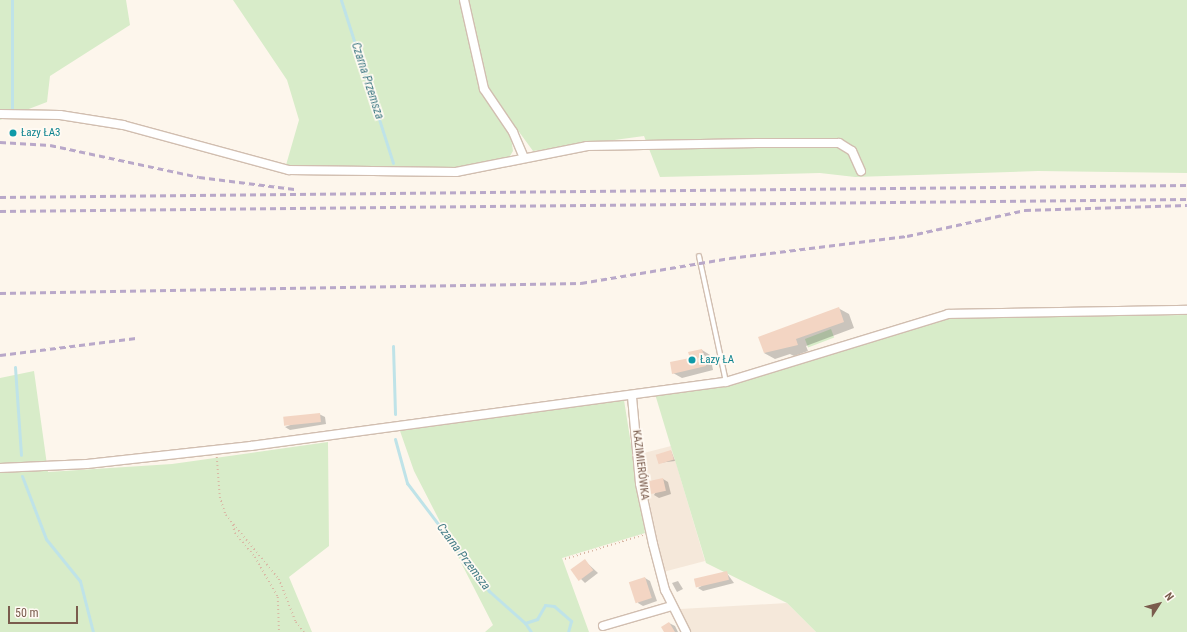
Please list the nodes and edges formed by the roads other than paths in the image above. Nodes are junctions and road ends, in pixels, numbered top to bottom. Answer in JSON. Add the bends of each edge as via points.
{"nodes":[{"id":1,"x":464,"y":0,"type":"edge"},
{"id":2,"x":0,"y":114,"type":"edge"},
{"id":3,"x":523,"y":156,"type":"junction"},
{"id":4,"x":861,"y":171,"type":"dead end"},
{"id":5,"x":699,"y":256,"type":"dead end"},
{"id":6,"x":1187,"y":310,"type":"edge"},
{"id":7,"x":726,"y":382,"type":"junction"},
{"id":8,"x":632,"y":397,"type":"junction"},
{"id":9,"x":0,"y":468,"type":"edge"},
{"id":10,"x":672,"y":606,"type":"junction"},
{"id":11,"x":603,"y":626,"type":"dead end"},
{"id":12,"x":686,"y":632,"type":"edge"}],
"edges":[{"from":1,"to":3,"type":"street","via":[[484,89],[513,132]]},
{"from":2,"to":3,"type":"street","via":[[60,115],[124,125],[224,155],[289,170],[456,172]]},
{"from":3,"to":4,"type":"street","via":[[587,146],[840,143],[852,150]]},
{"from":5,"to":7,"type":"lane"},
{"from":6,"to":7,"type":"street","via":[[948,314]]},
{"from":7,"to":8,"type":"street"},
{"from":8,"to":9,"type":"street","via":[[88,464]]},
{"from":8,"to":10,"type":"street","name":"KAZIMIERÓWKA","via":[[640,484],[650,533]]},
{"from":10,"to":11,"type":"street"},
{"from":10,"to":12,"type":"street","name":"KAZIMIERÓWKA"}]}
